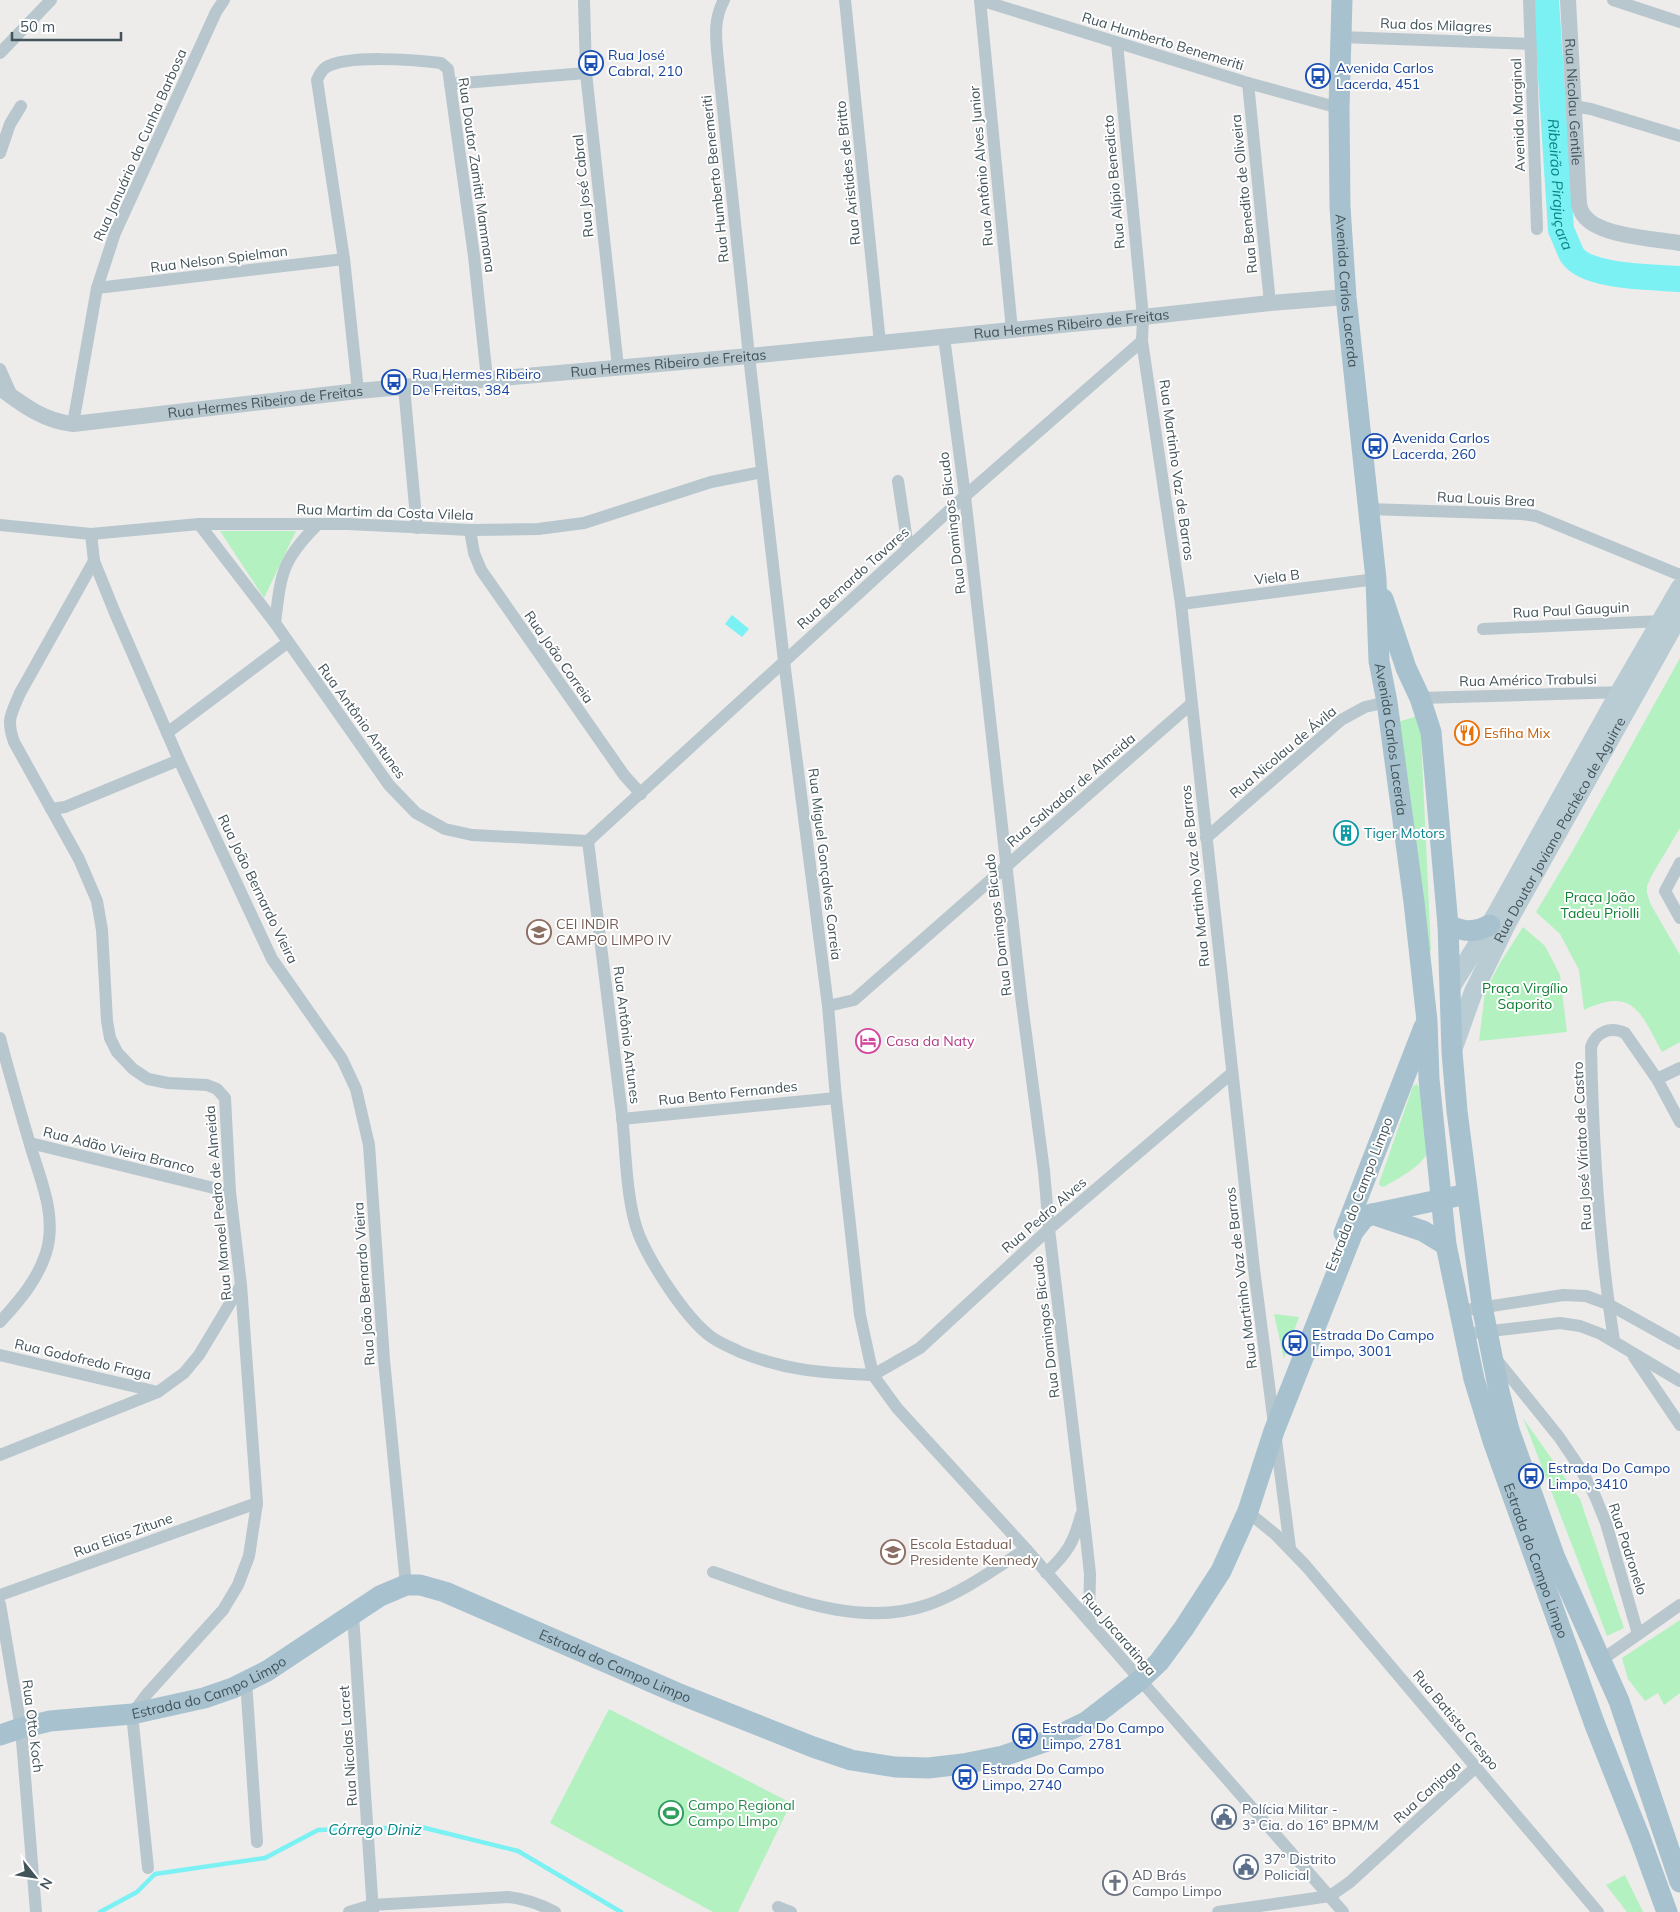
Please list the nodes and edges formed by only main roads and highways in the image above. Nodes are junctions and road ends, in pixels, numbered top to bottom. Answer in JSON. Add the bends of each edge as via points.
{"nodes":[{"id":1,"x":1342,"y":0,"type":"edge"},
{"id":2,"x":1376,"y":580,"type":"junction"},
{"id":3,"x":1680,"y":588,"type":"edge"},
{"id":4,"x":1680,"y":614,"type":"edge"},
{"id":5,"x":1417,"y":692,"type":"junction"},
{"id":6,"x":1628,"y":692,"type":"junction"},
{"id":7,"x":1386,"y":699,"type":"junction"},
{"id":8,"x":1448,"y":925,"type":"junction"},
{"id":9,"x":1490,"y":925,"type":"junction"},
{"id":10,"x":1451,"y":987,"type":"junction"},
{"id":11,"x":1427,"y":1021,"type":"junction"},
{"id":12,"x":1452,"y":1052,"type":"junction"},
{"id":13,"x":1429,"y":1079,"type":"junction"},
{"id":14,"x":1400,"y":1086,"type":"junction"},
{"id":15,"x":1457,"y":1111,"type":"junction"},
{"id":16,"x":1467,"y":1194,"type":"junction"},
{"id":17,"x":1440,"y":1198,"type":"junction"},
{"id":18,"x":1372,"y":1214,"type":"junction"},
{"id":19,"x":1446,"y":1245,"type":"junction"},
{"id":20,"x":1273,"y":1423,"type":"junction"},
{"id":21,"x":1574,"y":1665,"type":"junction"},
{"id":22,"x":1619,"y":1701,"type":"junction"},
{"id":23,"x":0,"y":1735,"type":"edge"},
{"id":24,"x":1680,"y":1882,"type":"edge"},
{"id":25,"x":1667,"y":1912,"type":"edge"}],
"edges":[{"from":1,"to":2,"type":"main road","name":"Avenida Carlos Lacerda","via":[[1340,208],[1346,297]]},
{"from":2,"to":5,"type":"main road","name":"Avenida Carlos Lacerda"},
{"from":2,"to":7,"type":"main road","name":"Avenida Carlos Lacerda","via":[[1379,660]]},
{"from":3,"to":6,"type":"main road","name":"Rua Doutor Joviano Pachêco de Aguirre"},
{"from":4,"to":6,"type":"main road","name":"Rua Doutor Joviano Pachêco de Aguirre"},
{"from":5,"to":7,"type":"main road","via":[[1408,682],[1398,683]]},
{"from":5,"to":8,"type":"main road","name":"Avenida Carlos Lacerda","via":[[1431,732]]},
{"from":6,"to":9,"type":"main road","name":"Rua Doutor Joviano Pachêco de Aguirre"},
{"from":6,"to":12,"type":"main road","name":"Rua Doutor Joviano Pachêco de Aguirre","via":[[1507,923],[1473,994]]},
{"from":7,"to":11,"type":"main road","name":"Avenida Carlos Lacerda"},
{"from":8,"to":9,"type":"main road","via":[[1474,931]]},
{"from":8,"to":10,"type":"main road","name":"Avenida Carlos Lacerda"},
{"from":9,"to":10,"type":"main road","name":"Rua Doutor Joviano Pachêco de Aguirre"},
{"from":10,"to":11,"type":"main road","name":"Estrada do Campo Limpo"},
{"from":10,"to":12,"type":"main road","name":"Avenida Carlos Lacerda"},
{"from":11,"to":13,"type":"main road","name":"Avenida Carlos Lacerda"},
{"from":11,"to":14,"type":"main road","name":"Estrada do Campo Limpo"},
{"from":12,"to":15,"type":"main road","name":"Estrada do Campo Limpo"},
{"from":13,"to":14,"type":"main road"},
{"from":13,"to":15,"type":"main road","via":[[1448,1092]]},
{"from":13,"to":17,"type":"main road","name":"Estrada do Campo Limpo"},
{"from":14,"to":20,"type":"main road","name":"Estrada do Campo Limpo"},
{"from":15,"to":16,"type":"main road","name":"Estrada do Campo Limpo"},
{"from":16,"to":17,"type":"main road","name":"Estrada do Campo Limpo"},
{"from":16,"to":22,"type":"main road","name":"Estrada do Campo Limpo","via":[[1486,1332],[1514,1448],[1555,1558]]},
{"from":17,"to":18,"type":"main road","name":"Estrada do Campo Limpo"},
{"from":17,"to":19,"type":"main road","name":"Estrada do Campo Limpo"},
{"from":18,"to":19,"type":"main road","via":[[1423,1231]]},
{"from":18,"to":20,"type":"main road","name":"Estrada do Campo Limpo","via":[[1364,1218],[1353,1232]]},
{"from":19,"to":21,"type":"main road","name":"Estrada do Campo Limpo","via":[[1474,1379],[1528,1543]]},
{"from":20,"to":23,"type":"main road","name":"Estrada do Campo Limpo","via":[[1244,1508],[1202,1601],[1159,1662],[1086,1722],[1047,1742],[1004,1756],[928,1768],[894,1767],[851,1760],[677,1693],[508,1618],[420,1585],[406,1585],[380,1596],[267,1671],[204,1698],[132,1714],[50,1721]]},
{"from":21,"to":22,"type":"main road"},
{"from":21,"to":25,"type":"main road","name":"Estrada do Campo Limpo"},
{"from":22,"to":24,"type":"main road","name":"Estrada do Campo Limpo"}]}
